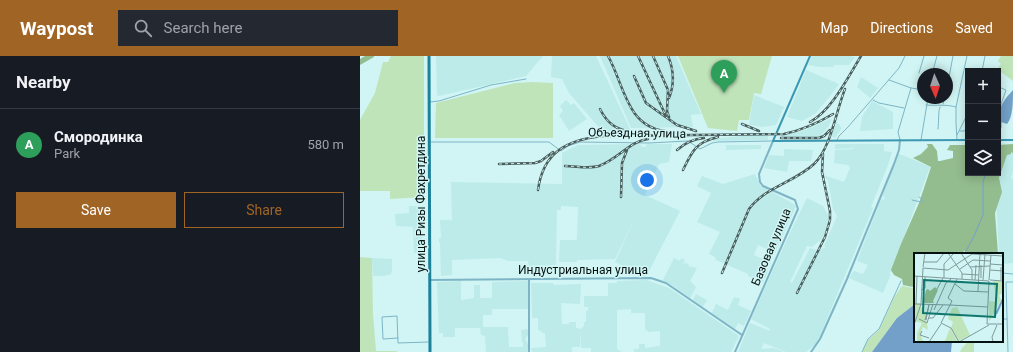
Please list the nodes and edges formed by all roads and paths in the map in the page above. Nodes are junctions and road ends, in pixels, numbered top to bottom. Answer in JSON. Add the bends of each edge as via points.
{"nodes":[{"id":1,"x":429,"y":56,"type":"edge"},
{"id":2,"x":810,"y":56,"type":"edge"},
{"id":3,"x":905,"y":56,"type":"edge"},
{"id":4,"x":924,"y":56,"type":"edge"},
{"id":5,"x":937,"y":56,"type":"edge"},
{"id":6,"x":953,"y":56,"type":"edge"},
{"id":7,"x":967,"y":56,"type":"edge"},
{"id":8,"x":985,"y":56,"type":"edge"},
{"id":9,"x":920,"y":68,"type":"edge"},
{"id":10,"x":934,"y":68,"type":"edge"},
{"id":11,"x":951,"y":68,"type":"edge"},
{"id":12,"x":983,"y":68,"type":"edge"},
{"id":13,"x":526,"y":79,"type":"dead end"},
{"id":14,"x":888,"y":80,"type":"junction"},
{"id":15,"x":911,"y":88,"type":"junction"},
{"id":16,"x":1001,"y":88,"type":"edge"},
{"id":17,"x":917,"y":89,"type":"edge"},
{"id":18,"x":872,"y":99,"type":"junction"},
{"id":19,"x":430,"y":102,"type":"junction"},
{"id":20,"x":1001,"y":104,"type":"edge"},
{"id":21,"x":926,"y":105,"type":"joint"},
{"id":22,"x":943,"y":105,"type":"joint"},
{"id":23,"x":941,"y":106,"type":"junction"},
{"id":24,"x":905,"y":108,"type":"junction"},
{"id":25,"x":956,"y":108,"type":"junction"},
{"id":26,"x":965,"y":119,"type":"edge"},
{"id":27,"x":938,"y":129,"type":"dead end"},
{"id":28,"x":965,"y":130,"type":"edge"},
{"id":29,"x":959,"y":131,"type":"junction"},
{"id":30,"x":957,"y":135,"type":"junction"},
{"id":31,"x":900,"y":140,"type":"junction"},
{"id":32,"x":921,"y":140,"type":"junction"},
{"id":33,"x":957,"y":140,"type":"junction"},
{"id":34,"x":965,"y":140,"type":"edge"},
{"id":35,"x":1001,"y":140,"type":"edge"},
{"id":36,"x":1013,"y":140,"type":"edge"},
{"id":37,"x":773,"y":141,"type":"junction"},
{"id":38,"x":837,"y":141,"type":"junction"},
{"id":39,"x":430,"y":142,"type":"junction"},
{"id":40,"x":919,"y":197,"type":"dead end"},
{"id":41,"x":912,"y":200,"type":"dead end"},
{"id":42,"x":1003,"y":273,"type":"edge"},
{"id":43,"x":1013,"y":274,"type":"edge"},
{"id":44,"x":529,"y":279,"type":"junction"},
{"id":45,"x":430,"y":280,"type":"junction"},
{"id":46,"x":901,"y":282,"type":"dead end"},
{"id":47,"x":1013,"y":282,"type":"edge"},
{"id":48,"x":1003,"y":319,"type":"edge"},
{"id":49,"x":1007,"y":319,"type":"junction"},
{"id":50,"x":742,"y":335,"type":"junction"},
{"id":51,"x":398,"y":338,"type":"junction"},
{"id":52,"x":430,"y":342,"type":"junction"},
{"id":53,"x":430,"y":352,"type":"edge"},
{"id":54,"x":529,"y":352,"type":"edge"},
{"id":55,"x":735,"y":352,"type":"edge"},
{"id":56,"x":811,"y":352,"type":"edge"},
{"id":57,"x":862,"y":352,"type":"edge"},
{"id":58,"x":1008,"y":352,"type":"edge"}],
"edges":[{"from":1,"to":19,"type":"main road","name":"улица Ризы Фахретдина"},
{"from":2,"to":37,"type":"main road","name":"Базовая улица"},
{"from":3,"to":14,"type":"street","via":[[899,68]]},
{"from":4,"to":9,"type":"street"},
{"from":5,"to":10,"type":"street"},
{"from":6,"to":11,"type":"street"},
{"from":7,"to":25,"type":"street"},
{"from":8,"to":12,"type":"street"},
{"from":13,"to":19,"type":"street","via":[[491,85]]},
{"from":14,"to":15,"type":"street"},
{"from":14,"to":18,"type":"street"},
{"from":15,"to":17,"type":"street"},
{"from":15,"to":24,"type":"street"},
{"from":16,"to":20,"type":"street","via":[[1006,90]]},
{"from":18,"to":24,"type":"street","via":[[879,103]]},
{"from":18,"to":38,"type":"street"},
{"from":19,"to":39,"type":"main road","name":"улица Ризы Фахретдина"},
{"from":21,"to":23,"type":"street"},
{"from":21,"to":32,"type":"street"},
{"from":22,"to":23,"type":"street"},
{"from":22,"to":25,"type":"street"},
{"from":23,"to":27,"type":"street"},
{"from":24,"to":31,"type":"street","via":[[898,132]]},
{"from":25,"to":30,"type":"street"},
{"from":26,"to":29,"type":"street"},
{"from":28,"to":29,"type":"street"},
{"from":29,"to":30,"type":"street"},
{"from":30,"to":33,"type":"street"},
{"from":31,"to":32,"type":"main road"},
{"from":31,"to":38,"type":"main road"},
{"from":31,"to":56,"type":"street","via":[[894,164],[847,279],[820,339]]},
{"from":32,"to":33,"type":"main road"},
{"from":33,"to":34,"type":"main road"},
{"from":35,"to":36,"type":"main road"},
{"from":37,"to":38,"type":"main road"},
{"from":37,"to":39,"type":"street","name":"Объездная улица","via":[[718,142],[700,150],[688,141],[580,142],[568,146],[561,152],[549,142]]},
{"from":37,"to":50,"type":"street","name":"Базовая улица","via":[[759,174],[760,182],[795,200],[798,209]]},
{"from":39,"to":45,"type":"main road","name":"улица Ризы Фахретдина"},
{"from":40,"to":41,"type":"street","via":[[923,201]]},
{"from":42,"to":43,"type":"street"},
{"from":44,"to":45,"type":"street","name":"Индустриальная улица"},
{"from":44,"to":50,"type":"street","name":"Индустриальная улица","via":[[659,280]]},
{"from":44,"to":54,"type":"street"},
{"from":45,"to":52,"type":"main road","name":"улица Ризы Фахретдина"},
{"from":46,"to":57,"type":"street","via":[[879,329],[868,339]]},
{"from":47,"to":49,"type":"street","via":[[1006,282]]},
{"from":48,"to":49,"type":"street"},
{"from":49,"to":58,"type":"street"},
{"from":50,"to":55,"type":"street","name":"Базовая улица"},
{"from":51,"to":51,"type":"street","via":[[383,339],[382,317],[397,316]]},
{"from":51,"to":52,"type":"street","via":[[398,344]]},
{"from":52,"to":53,"type":"main road","name":"улица Ризы Фахретдина"}]}
